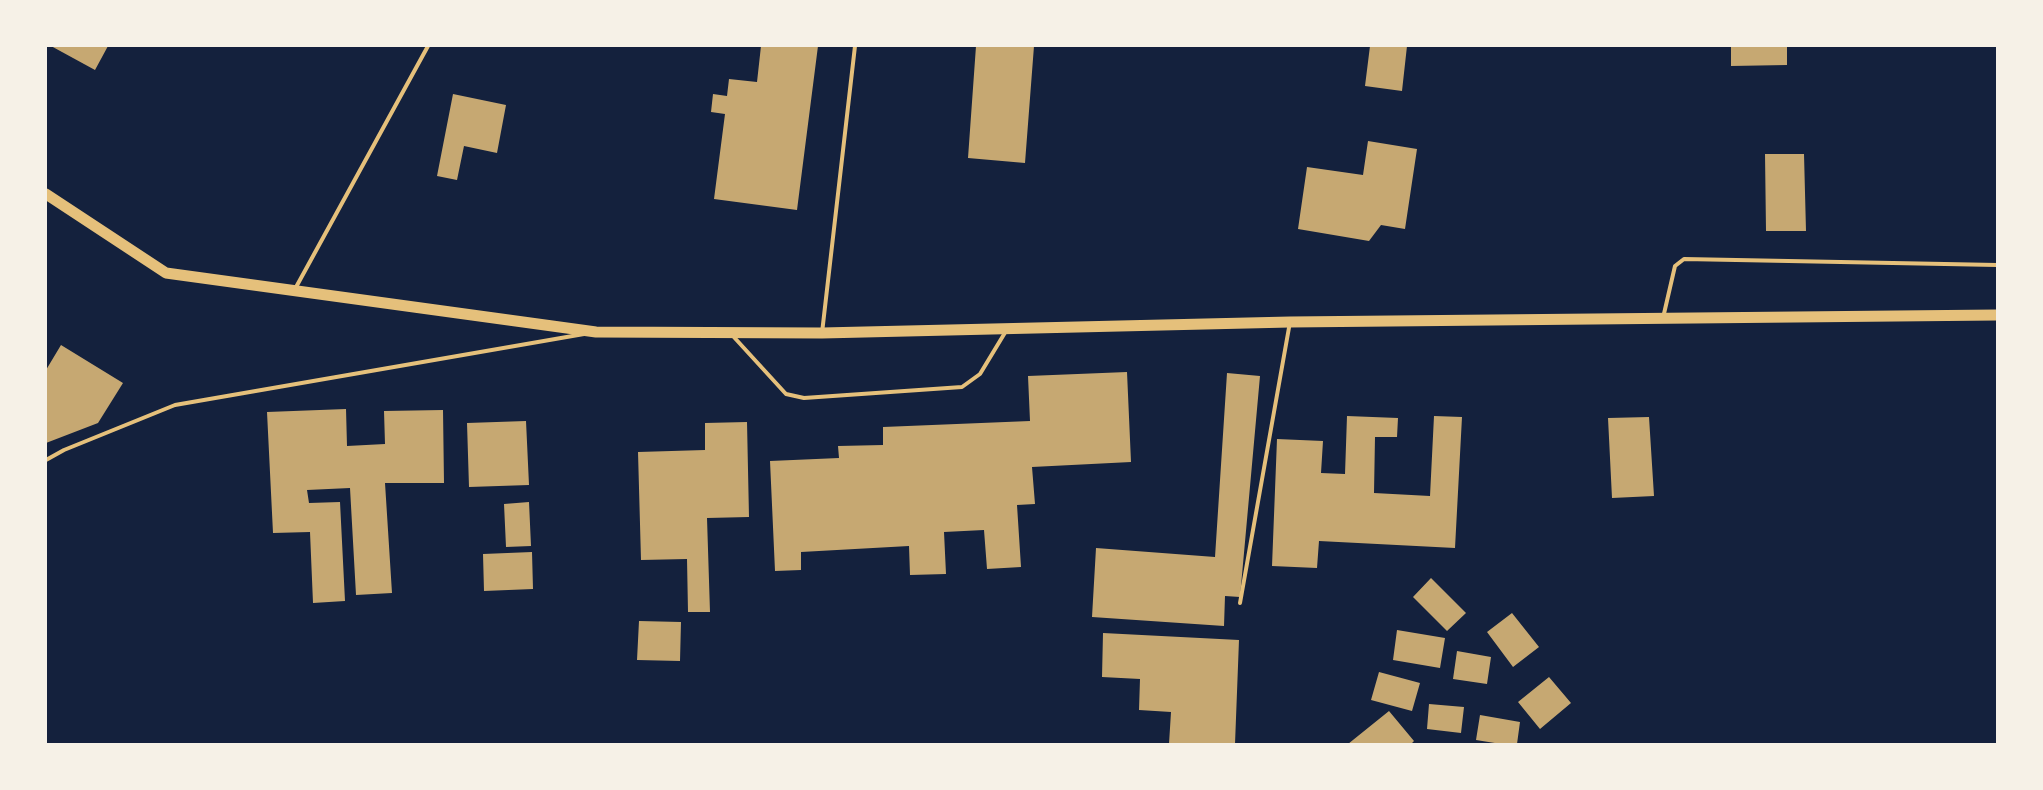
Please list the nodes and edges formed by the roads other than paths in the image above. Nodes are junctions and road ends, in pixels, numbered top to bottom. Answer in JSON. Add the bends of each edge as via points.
{"nodes":[{"id":1,"x":428,"y":46,"type":"edge"},
{"id":2,"x":855,"y":46,"type":"edge"},
{"id":3,"x":46,"y":194,"type":"edge"},
{"id":4,"x":1997,"y":265,"type":"edge"},
{"id":5,"x":294,"y":291,"type":"junction"},
{"id":6,"x":1997,"y":315,"type":"edge"},
{"id":7,"x":1663,"y":319,"type":"junction"},
{"id":8,"x":1290,"y":322,"type":"junction"},
{"id":9,"x":1008,"y":327,"type":"junction"},
{"id":10,"x":596,"y":332,"type":"junction"},
{"id":11,"x":730,"y":333,"type":"junction"},
{"id":12,"x":822,"y":333,"type":"junction"},
{"id":13,"x":46,"y":460,"type":"edge"},
{"id":14,"x":1240,"y":603,"type":"dead end"}],
"edges":[{"from":1,"to":5,"type":"street"},
{"from":2,"to":12,"type":"street"},
{"from":3,"to":5,"type":"highway","via":[[166,273]]},
{"from":4,"to":7,"type":"street","via":[[1684,259],[1675,266]]},
{"from":5,"to":10,"type":"highway"},
{"from":6,"to":7,"type":"highway"},
{"from":7,"to":8,"type":"highway"},
{"from":8,"to":9,"type":"highway"},
{"from":8,"to":14,"type":"street"},
{"from":9,"to":11,"type":"street","via":[[980,374],[962,387],[804,398],[786,394]]},
{"from":9,"to":12,"type":"highway"},
{"from":10,"to":11,"type":"highway"},
{"from":10,"to":13,"type":"street","via":[[175,405],[64,450]]},
{"from":11,"to":12,"type":"highway"}]}
